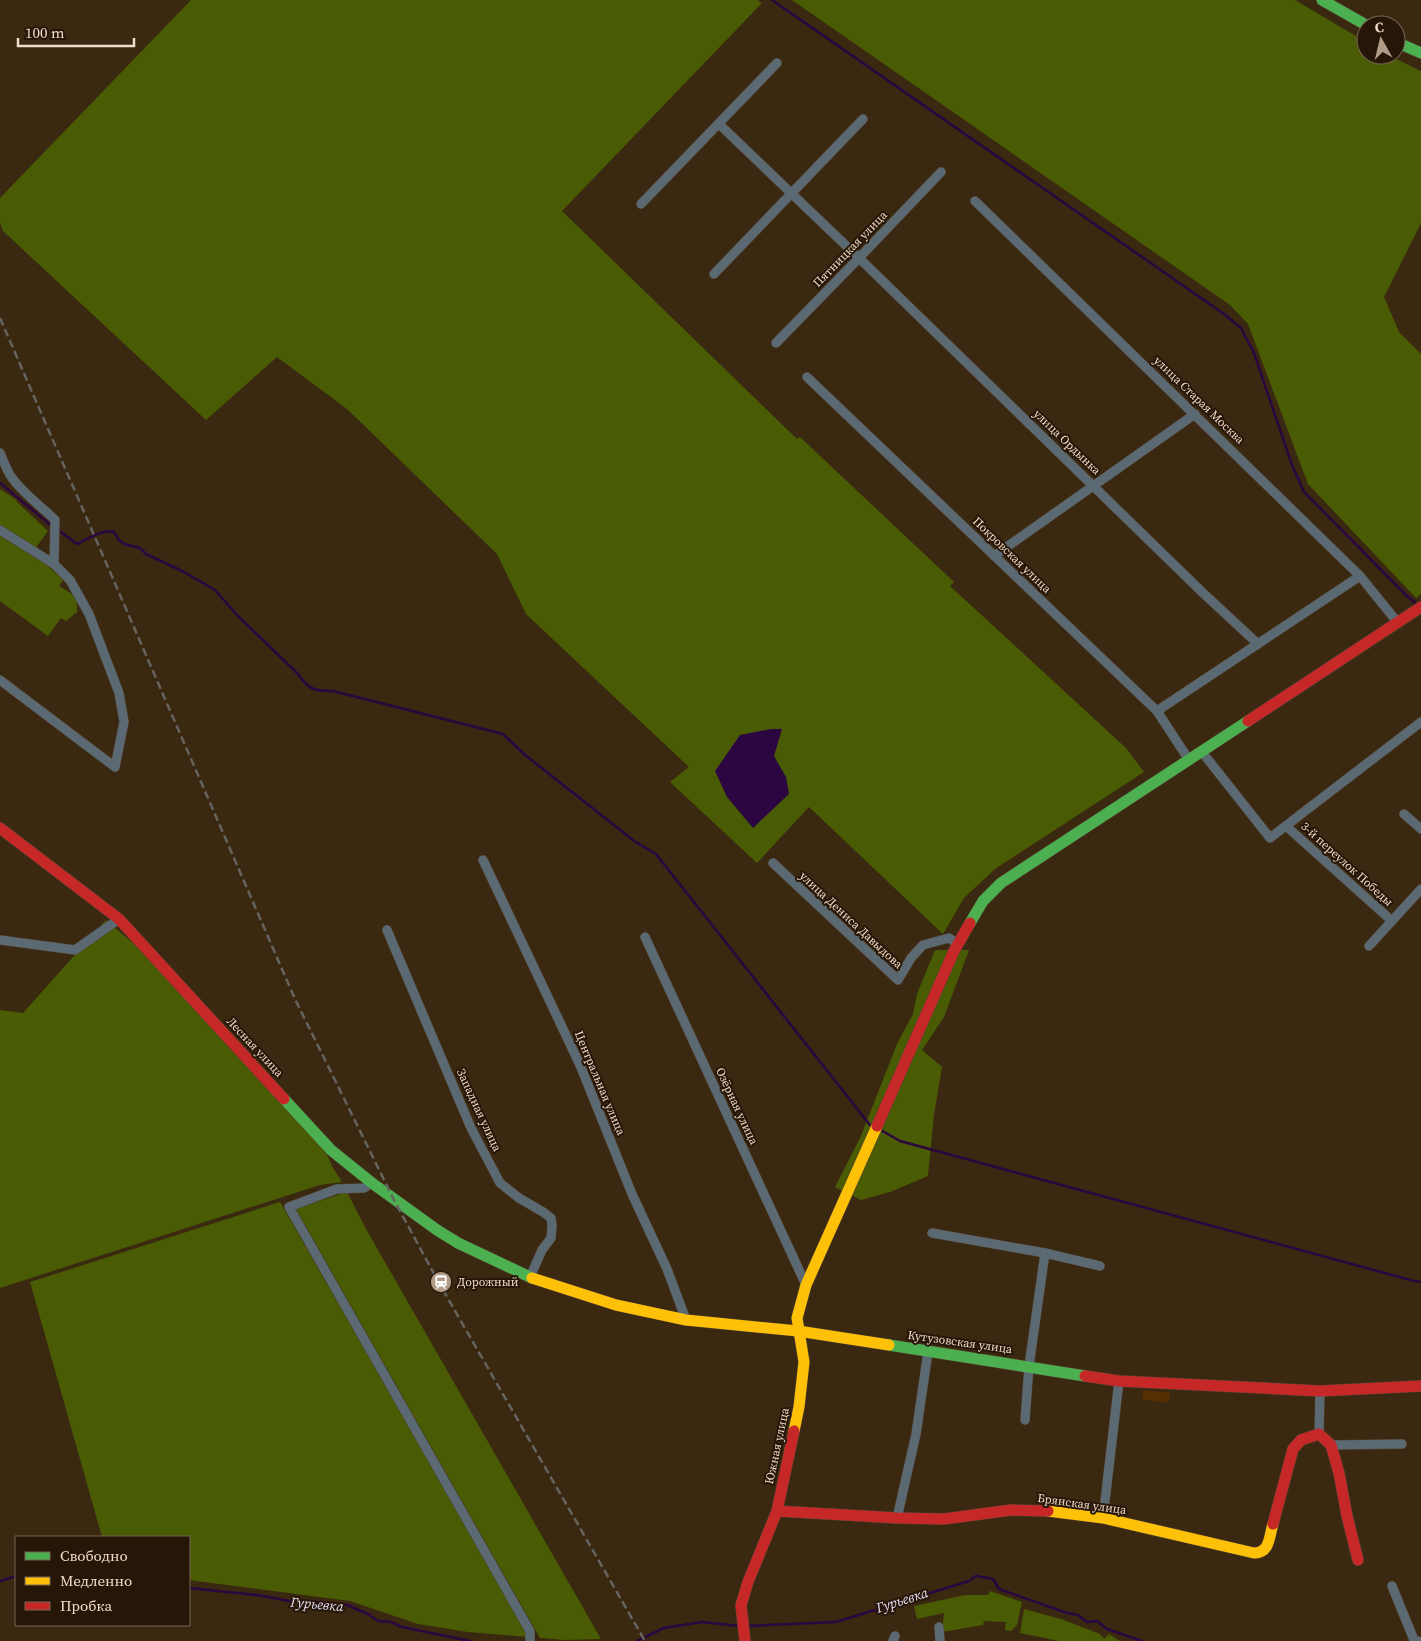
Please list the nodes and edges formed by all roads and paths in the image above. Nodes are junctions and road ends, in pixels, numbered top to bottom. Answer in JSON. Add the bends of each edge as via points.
{"nodes":[{"id":1,"x":1322,"y":0,"type":"edge"},
{"id":2,"x":1356,"y":19,"type":"edge"},
{"id":3,"x":1406,"y":46,"type":"edge"},
{"id":4,"x":1421,"y":53,"type":"edge"},
{"id":5,"x":777,"y":63,"type":"dead end"},
{"id":6,"x":863,"y":119,"type":"dead end"},
{"id":7,"x":719,"y":124,"type":"junction"},
{"id":8,"x":941,"y":172,"type":"dead end"},
{"id":9,"x":792,"y":193,"type":"junction"},
{"id":10,"x":975,"y":201,"type":"dead end"},
{"id":11,"x":641,"y":204,"type":"dead end"},
{"id":12,"x":860,"y":258,"type":"junction"},
{"id":13,"x":714,"y":274,"type":"dead end"},
{"id":14,"x":776,"y":344,"type":"dead end"},
{"id":15,"x":806,"y":377,"type":"dead end"},
{"id":16,"x":1195,"y":414,"type":"junction"},
{"id":17,"x":0,"y":453,"type":"edge"},
{"id":18,"x":1093,"y":485,"type":"junction"},
{"id":19,"x":0,"y":530,"type":"edge"},
{"id":20,"x":994,"y":556,"type":"junction"},
{"id":21,"x":54,"y":564,"type":"junction"},
{"id":22,"x":1360,"y":576,"type":"junction"},
{"id":23,"x":1421,"y":607,"type":"edge"},
{"id":24,"x":1398,"y":623,"type":"junction"},
{"id":25,"x":1258,"y":644,"type":"junction"},
{"id":26,"x":0,"y":680,"type":"edge"},
{"id":27,"x":1157,"y":711,"type":"junction"},
{"id":28,"x":1421,"y":722,"type":"edge"},
{"id":29,"x":1202,"y":752,"type":"junction"},
{"id":30,"x":1189,"y":760,"type":"junction"},
{"id":31,"x":1404,"y":814,"type":"dead end"},
{"id":32,"x":1286,"y":826,"type":"junction"},
{"id":33,"x":0,"y":828,"type":"edge"},
{"id":34,"x":1421,"y":829,"type":"edge"},
{"id":35,"x":483,"y":860,"type":"dead end"},
{"id":36,"x":772,"y":863,"type":"dead end"},
{"id":37,"x":1421,"y":889,"type":"edge"},
{"id":38,"x":119,"y":919,"type":"junction"},
{"id":39,"x":1392,"y":921,"type":"junction"},
{"id":40,"x":387,"y":930,"type":"dead end"},
{"id":41,"x":645,"y":937,"type":"dead end"},
{"id":42,"x":0,"y":940,"type":"edge"},
{"id":43,"x":958,"y":944,"type":"junction"},
{"id":44,"x":1369,"y":946,"type":"dead end"},
{"id":45,"x":372,"y":1183,"type":"junction"},
{"id":46,"x":932,"y":1233,"type":"dead end"},
{"id":47,"x":1045,"y":1253,"type":"junction"},
{"id":48,"x":504,"y":1264,"type":"joint"},
{"id":49,"x":1100,"y":1266,"type":"dead end"},
{"id":50,"x":530,"y":1277,"type":"junction"},
{"id":51,"x":806,"y":1285,"type":"junction"},
{"id":52,"x":686,"y":1320,"type":"junction"},
{"id":53,"x":798,"y":1331,"type":"junction"},
{"id":54,"x":928,"y":1352,"type":"junction"},
{"id":55,"x":1029,"y":1366,"type":"junction"},
{"id":56,"x":1119,"y":1381,"type":"junction"},
{"id":57,"x":1421,"y":1386,"type":"edge"},
{"id":58,"x":1320,"y":1391,"type":"junction"},
{"id":59,"x":1025,"y":1420,"type":"dead end"},
{"id":60,"x":1318,"y":1434,"type":"junction"},
{"id":61,"x":1402,"y":1444,"type":"dead end"},
{"id":62,"x":1331,"y":1445,"type":"junction"},
{"id":63,"x":777,"y":1511,"type":"junction"},
{"id":64,"x":897,"y":1518,"type":"junction"},
{"id":65,"x":1103,"y":1518,"type":"junction"},
{"id":66,"x":1358,"y":1560,"type":"dead end"},
{"id":67,"x":1392,"y":1586,"type":"dead end"},
{"id":68,"x":939,"y":1627,"type":"dead end"},
{"id":69,"x":530,"y":1641,"type":"edge"},
{"id":70,"x":745,"y":1641,"type":"edge"},
{"id":71,"x":940,"y":1641,"type":"edge"},
{"id":72,"x":1418,"y":1641,"type":"edge"}],
"edges":[{"from":1,"to":2,"type":"street"},
{"from":3,"to":4,"type":"street"},
{"from":5,"to":7,"type":"street"},
{"from":6,"to":9,"type":"street"},
{"from":7,"to":9,"type":"street","name":"улица Ордынка"},
{"from":7,"to":11,"type":"street"},
{"from":8,"to":12,"type":"street","name":"Пятницкая улица"},
{"from":9,"to":12,"type":"street","name":"улица Ордынка"},
{"from":9,"to":13,"type":"street"},
{"from":10,"to":16,"type":"street","name":"улица Старая Москва"},
{"from":12,"to":14,"type":"street","name":"Пятницкая улица"},
{"from":12,"to":18,"type":"street","name":"улица Ордынка"},
{"from":15,"to":20,"type":"street","name":"Покровская улица"},
{"from":16,"to":18,"type":"street"},
{"from":16,"to":22,"type":"street","name":"улица Старая Москва"},
{"from":17,"to":21,"type":"street","via":[[9,474],[55,520]]},
{"from":18,"to":20,"type":"street"},
{"from":18,"to":25,"type":"street","name":"улица Ордынка"},
{"from":19,"to":21,"type":"street"},
{"from":20,"to":27,"type":"street","name":"Покровская улица"},
{"from":21,"to":26,"type":"street","via":[[70,580],[90,614],[119,693],[124,722],[115,767]]},
{"from":22,"to":24,"type":"street","name":"улица Старая Москва"},
{"from":22,"to":25,"type":"street"},
{"from":23,"to":24,"type":"street","name":"Южная улица"},
{"from":24,"to":29,"type":"street","name":"Южная улица"},
{"from":25,"to":27,"type":"street"},
{"from":27,"to":30,"type":"street","name":"Покровская улица"},
{"from":28,"to":32,"type":"street"},
{"from":29,"to":30,"type":"street","name":"Южная улица"},
{"from":29,"to":32,"type":"street","via":[[1270,838]]},
{"from":30,"to":43,"type":"street","name":"Южная улица","via":[[1001,883],[983,901]]},
{"from":31,"to":34,"type":"street"},
{"from":32,"to":39,"type":"street","name":"3-й переулок Победы"},
{"from":33,"to":38,"type":"street","name":"Лесная улица"},
{"from":35,"to":52,"type":"street","name":"Центральная улица","via":[[580,1065]]},
{"from":36,"to":43,"type":"street","name":"улица Дениса Давыдова","via":[[898,980],[923,944],[949,938]]},
{"from":37,"to":39,"type":"street"},
{"from":38,"to":42,"type":"street","via":[[75,950]]},
{"from":38,"to":45,"type":"street","name":"Лесная улица","via":[[331,1150]]},
{"from":39,"to":44,"type":"street"},
{"from":40,"to":50,"type":"street","name":"Западная улица","via":[[471,1128],[500,1183],[551,1218],[551,1238]]},
{"from":41,"to":51,"type":"street","name":"Озёрная улица"},
{"from":43,"to":51,"type":"street","name":"Южная улица"},
{"from":45,"to":48,"type":"street","name":"Лесная улица","via":[[458,1243]]},
{"from":45,"to":69,"type":"street","via":[[364,1188],[337,1190],[289,1207],[530,1631]]},
{"from":46,"to":47,"type":"street"},
{"from":47,"to":49,"type":"street"},
{"from":47,"to":55,"type":"street"},
{"from":48,"to":50,"type":"street","name":"Кутузовская улица"},
{"from":50,"to":52,"type":"street","name":"Кутузовская улица","via":[[616,1305]]},
{"from":51,"to":53,"type":"street","name":"Южная улица","via":[[797,1318]]},
{"from":52,"to":53,"type":"street","name":"Кутузовская улица"},
{"from":53,"to":54,"type":"street","name":"Кутузовская улица"},
{"from":53,"to":63,"type":"street","name":"Южная улица","via":[[804,1362],[799,1407]]},
{"from":54,"to":55,"type":"street","name":"Кутузовская улица"},
{"from":54,"to":64,"type":"street","via":[[916,1434]]},
{"from":55,"to":56,"type":"street","name":"Кутузовская улица"},
{"from":55,"to":59,"type":"street"},
{"from":56,"to":58,"type":"street","name":"Кутузовская улица"},
{"from":56,"to":65,"type":"street"},
{"from":57,"to":58,"type":"street","name":"Кутузовская улица"},
{"from":58,"to":60,"type":"street"},
{"from":60,"to":62,"type":"street"},
{"from":60,"to":65,"type":"street","name":"Брянская улица","via":[[1301,1440],[1293,1449],[1266,1549],[1261,1553]]},
{"from":61,"to":62,"type":"street"},
{"from":62,"to":66,"type":"street"},
{"from":63,"to":64,"type":"street","name":"Брянская улица"},
{"from":63,"to":70,"type":"street","name":"Южная улица","via":[[741,1605]]},
{"from":64,"to":65,"type":"street","name":"Брянская улица","via":[[944,1519],[1011,1510]]},
{"from":67,"to":72,"type":"street","via":[[1414,1640]]},
{"from":68,"to":71,"type":"street"}]}
